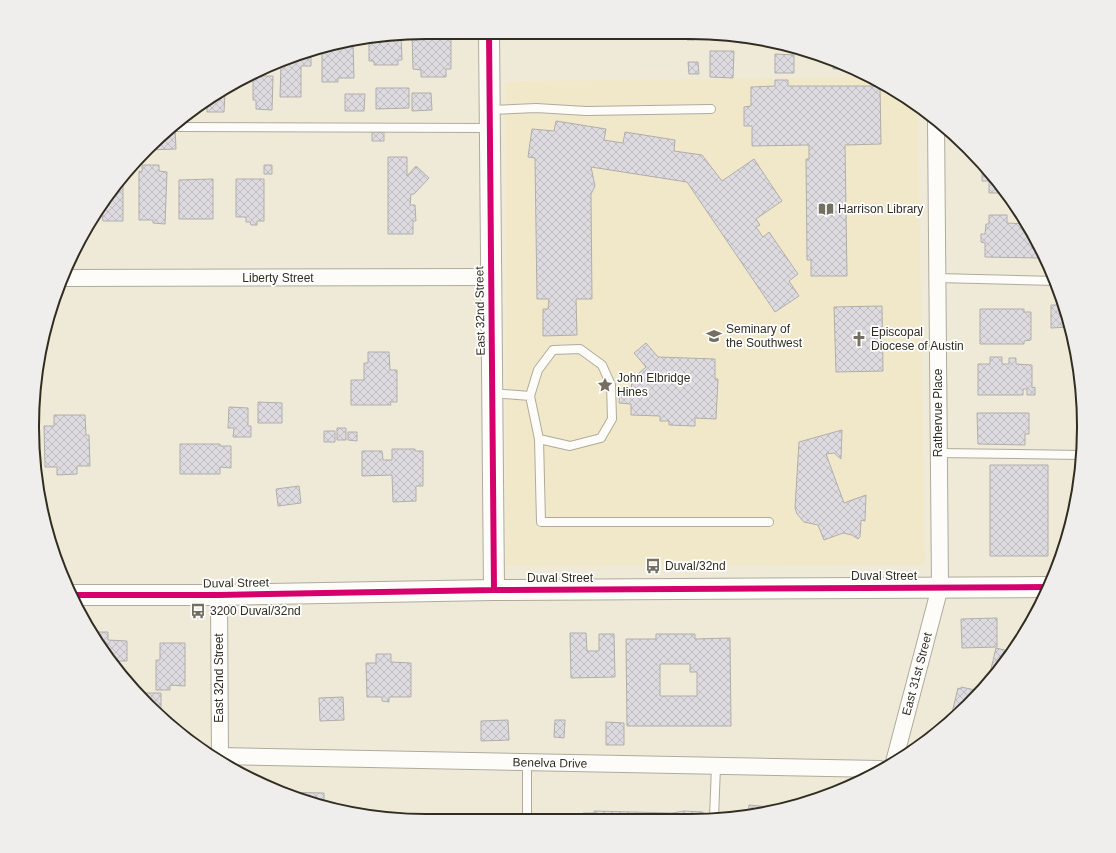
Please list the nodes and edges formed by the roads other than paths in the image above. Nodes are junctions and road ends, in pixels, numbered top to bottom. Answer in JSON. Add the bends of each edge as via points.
{"nodes":[{"id":1,"x":489,"y":39,"type":"edge"},
{"id":2,"x":711,"y":109,"type":"dead end"},
{"id":3,"x":489,"y":119,"type":"junction"},
{"id":4,"x":181,"y":127,"type":"edge"},
{"id":5,"x":936,"y":128,"type":"edge"},
{"id":6,"x":490,"y":277,"type":"junction"},
{"id":7,"x":68,"y":278,"type":"edge"},
{"id":8,"x":937,"y":278,"type":"junction"},
{"id":9,"x":1049,"y":281,"type":"edge"},
{"id":10,"x":492,"y":392,"type":"junction"},
{"id":11,"x":530,"y":396,"type":"junction"},
{"id":12,"x":539,"y":439,"type":"junction"},
{"id":13,"x":938,"y":453,"type":"junction"},
{"id":14,"x":1076,"y":455,"type":"edge"},
{"id":15,"x":769,"y":522,"type":"dead end"},
{"id":16,"x":940,"y":587,"type":"junction"},
{"id":17,"x":1042,"y":587,"type":"edge"},
{"id":18,"x":494,"y":590,"type":"junction"},
{"id":19,"x":78,"y":595,"type":"edge"},
{"id":20,"x":219,"y":595,"type":"junction"},
{"id":21,"x":220,"y":754,"type":"edge"},
{"id":22,"x":896,"y":754,"type":"edge"},
{"id":23,"x":228,"y":759,"type":"edge"},
{"id":24,"x":527,"y":763,"type":"junction"},
{"id":25,"x":716,"y":766,"type":"junction"},
{"id":26,"x":872,"y":768,"type":"edge"},
{"id":27,"x":714,"y":813,"type":"edge"},
{"id":28,"x":526,"y":814,"type":"edge"}],
"edges":[{"from":1,"to":3,"type":"street","name":"East 32nd Street"},
{"from":2,"to":3,"type":"lane","via":[[586,111],[536,108]]},
{"from":3,"to":4,"type":"lane"},
{"from":3,"to":6,"type":"street","name":"East 32nd Street"},
{"from":5,"to":8,"type":"street","name":"Rathervue Place"},
{"from":6,"to":7,"type":"street","name":"Liberty Street"},
{"from":6,"to":10,"type":"street","name":"East 32nd Street"},
{"from":8,"to":9,"type":"lane"},
{"from":8,"to":13,"type":"street","name":"Rathervue Place"},
{"from":10,"to":11,"type":"lane"},
{"from":10,"to":18,"type":"street","name":"East 32nd Street"},
{"from":11,"to":12,"type":"lane"},
{"from":11,"to":12,"type":"lane","via":[[538,370],[553,350],[580,349],[602,365],[611,385],[612,419],[601,438],[570,446]]},
{"from":12,"to":15,"type":"lane","via":[[541,522]]},
{"from":13,"to":14,"type":"lane"},
{"from":13,"to":16,"type":"street","name":"Rathervue Place"},
{"from":16,"to":17,"type":"street","name":"Duval Street"},
{"from":16,"to":18,"type":"street","name":"Duval Street"},
{"from":16,"to":22,"type":"street","name":"East 31st Street"},
{"from":18,"to":20,"type":"street","name":"Duval Street"},
{"from":19,"to":20,"type":"street","name":"Duval Street"},
{"from":20,"to":21,"type":"street","name":"East 32nd Street"},
{"from":23,"to":24,"type":"street","name":"Benelva Drive"},
{"from":24,"to":25,"type":"street","name":"Benelva Drive"},
{"from":24,"to":28,"type":"lane"},
{"from":25,"to":26,"type":"street","name":"Benelva Drive"},
{"from":25,"to":27,"type":"lane"}]}
